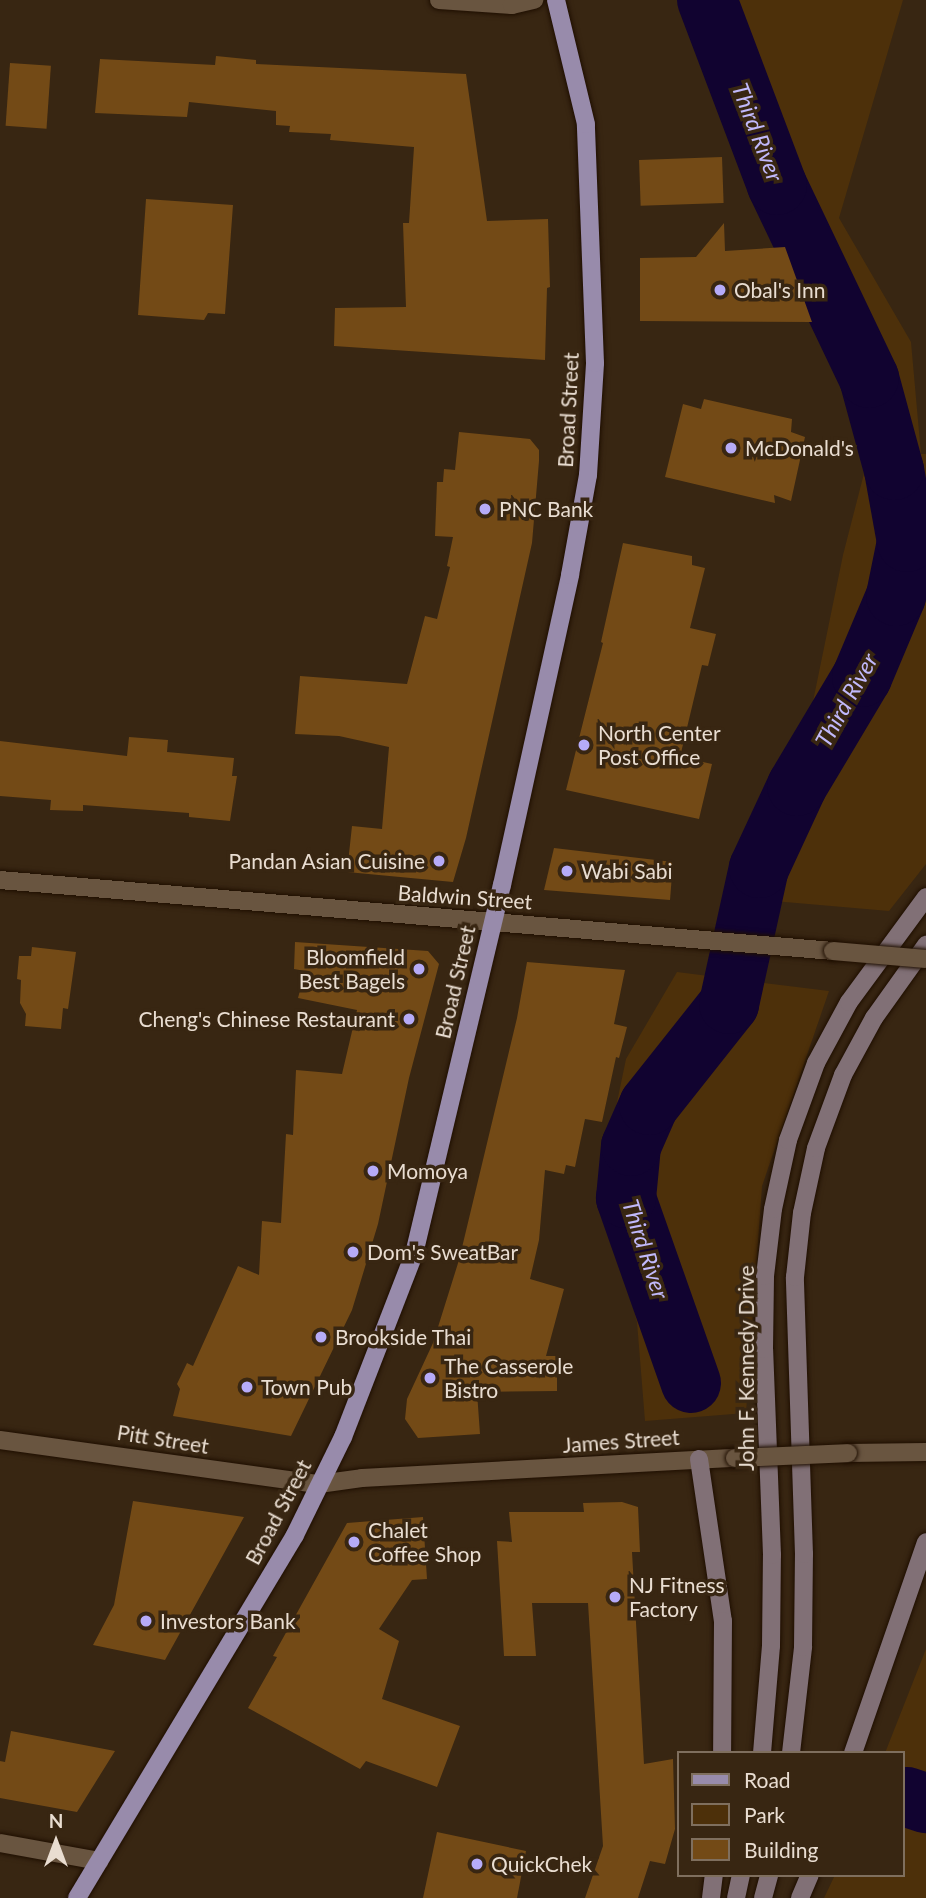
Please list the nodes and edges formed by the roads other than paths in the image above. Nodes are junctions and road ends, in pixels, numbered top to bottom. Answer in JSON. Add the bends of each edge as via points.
{"nodes":[{"id":1,"x":439,"y":0,"type":"edge"},
{"id":2,"x":534,"y":0,"type":"edge"},
{"id":3,"x":556,"y":0,"type":"edge"},
{"id":4,"x":0,"y":880,"type":"edge"},
{"id":5,"x":926,"y":897,"type":"edge"},
{"id":6,"x":493,"y":923,"type":"junction"},
{"id":7,"x":926,"y":945,"type":"edge"},
{"id":8,"x":926,"y":959,"type":"edge"},
{"id":9,"x":0,"y":1440,"type":"edge"},
{"id":10,"x":926,"y":1452,"type":"edge"},
{"id":11,"x":699,"y":1459,"type":"junction"},
{"id":12,"x":319,"y":1484,"type":"junction"},
{"id":13,"x":926,"y":1542,"type":"edge"},
{"id":14,"x":722,"y":1751,"type":"edge"},
{"id":15,"x":762,"y":1751,"type":"edge"},
{"id":16,"x":791,"y":1751,"type":"edge"},
{"id":17,"x":854,"y":1751,"type":"edge"},
{"id":18,"x":0,"y":1843,"type":"edge"},
{"id":19,"x":99,"y":1861,"type":"junction"},
{"id":20,"x":714,"y":1877,"type":"edge"},
{"id":21,"x":741,"y":1877,"type":"edge"},
{"id":22,"x":768,"y":1877,"type":"edge"},
{"id":23,"x":809,"y":1877,"type":"edge"},
{"id":24,"x":77,"y":1898,"type":"edge"},
{"id":25,"x":711,"y":1898,"type":"edge"},
{"id":26,"x":736,"y":1898,"type":"edge"},
{"id":27,"x":763,"y":1898,"type":"edge"},
{"id":28,"x":800,"y":1898,"type":"edge"}],
"edges":[{"from":1,"to":2,"type":"street","via":[[512,5]]},
{"from":3,"to":6,"type":"main road","name":"Broad Street","via":[[586,124],[595,363],[588,475]]},
{"from":4,"to":6,"type":"street","name":"Baldwin Street"},
{"from":5,"to":15,"type":"main road","name":"John F. Kennedy Drive","via":[[849,1002],[816,1063],[788,1140],[773,1209],[765,1300],[771,1646]]},
{"from":6,"to":8,"type":"street","name":"Baldwin Street","bridge":true},
{"from":6,"to":12,"type":"main road","name":"Broad Street","via":[[414,1254],[343,1437]]},
{"from":7,"to":16,"type":"main road","via":[[874,1018],[843,1075],[816,1148],[802,1213],[794,1278],[803,1647]]},
{"from":9,"to":12,"type":"street","name":"Pitt Street"},
{"from":10,"to":11,"type":"street","name":"James Street","bridge":true},
{"from":11,"to":12,"type":"street","name":"James Street"},
{"from":11,"to":14,"type":"main road","via":[[723,1620]]},
{"from":12,"to":19,"type":"main road","name":"Broad Street","via":[[295,1535]]},
{"from":13,"to":17,"type":"main road"},
{"from":18,"to":19,"type":"street"},
{"from":19,"to":24,"type":"main road","name":"Broad Street"},
{"from":20,"to":25,"type":"main road"},
{"from":21,"to":26,"type":"main road"},
{"from":22,"to":27,"type":"main road"},
{"from":23,"to":28,"type":"main road"}]}
